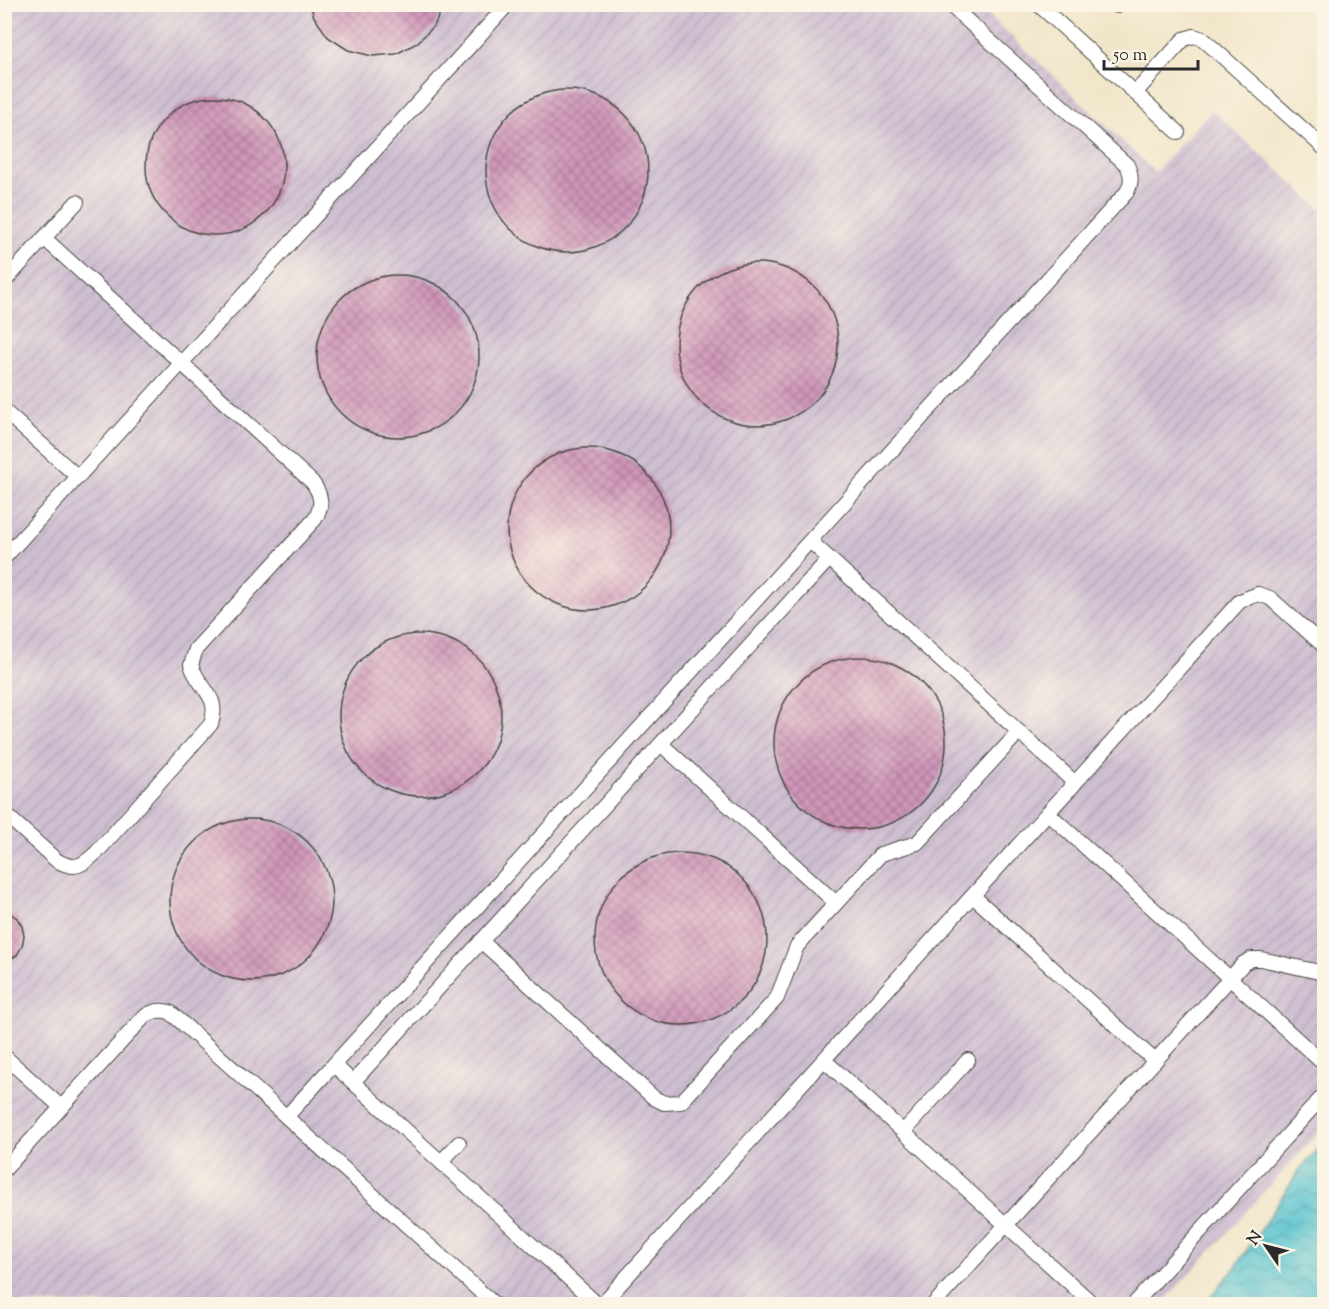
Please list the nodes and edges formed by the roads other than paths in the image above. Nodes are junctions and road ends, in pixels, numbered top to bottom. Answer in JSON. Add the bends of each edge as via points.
{"nodes":[{"id":1,"x":508,"y":4,"type":"edge"},
{"id":2,"x":949,"y":4,"type":"edge"},
{"id":3,"x":1038,"y":4,"type":"edge"},
{"id":4,"x":1135,"y":93,"type":"junction"},
{"id":5,"x":1178,"y":132,"type":"dead end"},
{"id":6,"x":1324,"y":148,"type":"edge"},
{"id":7,"x":77,"y":202,"type":"dead end"},
{"id":8,"x":44,"y":238,"type":"junction"},
{"id":9,"x":4,"y":282,"type":"edge"},
{"id":10,"x":182,"y":363,"type":"junction"},
{"id":11,"x":4,"y":411,"type":"edge"},
{"id":12,"x":78,"y":477,"type":"junction"},
{"id":13,"x":810,"y":541,"type":"junction"},
{"id":14,"x":4,"y":558,"type":"edge"},
{"id":15,"x":829,"y":559,"type":"junction"},
{"id":16,"x":1324,"y":646,"type":"edge"},
{"id":17,"x":1019,"y":732,"type":"junction"},
{"id":18,"x":661,"y":744,"type":"junction"},
{"id":19,"x":4,"y":813,"type":"edge"},
{"id":20,"x":973,"y":896,"type":"junction"},
{"id":21,"x":836,"y":903,"type":"junction"},
{"id":22,"x":481,"y":941,"type":"junction"},
{"id":23,"x":1324,"y":977,"type":"edge"},
{"id":24,"x":1230,"y":978,"type":"junction"},
{"id":25,"x":4,"y":1056,"type":"edge"},
{"id":26,"x":824,"y":1060,"type":"junction"},
{"id":27,"x":968,"y":1060,"type":"dead end"},
{"id":28,"x":1155,"y":1061,"type":"junction"},
{"id":29,"x":1324,"y":1064,"type":"edge"},
{"id":30,"x":334,"y":1065,"type":"junction"},
{"id":31,"x":353,"y":1082,"type":"junction"},
{"id":32,"x":1324,"y":1095,"type":"edge"},
{"id":33,"x":61,"y":1107,"type":"junction"},
{"id":34,"x":287,"y":1116,"type":"junction"},
{"id":35,"x":903,"y":1132,"type":"junction"},
{"id":36,"x":459,"y":1143,"type":"dead end"},
{"id":37,"x":441,"y":1162,"type":"junction"},
{"id":38,"x":4,"y":1170,"type":"edge"},
{"id":39,"x":1006,"y":1225,"type":"junction"},
{"id":40,"x":494,"y":1305,"type":"edge"},
{"id":41,"x":599,"y":1305,"type":"edge"},
{"id":42,"x":934,"y":1305,"type":"edge"},
{"id":43,"x":1093,"y":1305,"type":"edge"},
{"id":44,"x":1134,"y":1305,"type":"edge"}],
"edges":[{"from":1,"to":10,"type":"lane"},
{"from":2,"to":13,"type":"lane","via":[[1127,165],[1131,183],[1127,192]]},
{"from":3,"to":4,"type":"lane"},
{"from":4,"to":5,"type":"lane"},
{"from":4,"to":6,"type":"lane","via":[[1184,39],[1194,36],[1203,39]]},
{"from":7,"to":8,"type":"lane"},
{"from":8,"to":9,"type":"lane"},
{"from":8,"to":10,"type":"lane"},
{"from":10,"to":12,"type":"lane"},
{"from":10,"to":19,"type":"lane","via":[[312,482],[321,509],[196,649],[191,665],[213,700],[211,724],[97,852],[76,867],[65,865]]},
{"from":11,"to":12,"type":"lane"},
{"from":12,"to":14,"type":"lane"},
{"from":13,"to":15,"type":"lane"},
{"from":13,"to":30,"type":"lane"},
{"from":15,"to":17,"type":"lane"},
{"from":15,"to":18,"type":"lane"},
{"from":16,"to":20,"type":"lane","via":[[1270,598],[1258,594],[1240,601]]},
{"from":17,"to":21,"type":"lane","via":[[917,843],[881,854]]},
{"from":17,"to":24,"type":"lane","via":[[1075,783],[1048,813]]},
{"from":18,"to":21,"type":"lane"},
{"from":18,"to":22,"type":"lane"},
{"from":20,"to":26,"type":"lane"},
{"from":20,"to":28,"type":"lane"},
{"from":21,"to":22,"type":"lane","via":[[797,946],[777,998],[686,1098],[676,1104],[654,1098]]},
{"from":22,"to":31,"type":"lane"},
{"from":23,"to":24,"type":"lane","via":[[1319,972],[1257,958],[1244,963]]},
{"from":24,"to":28,"type":"lane"},
{"from":24,"to":29,"type":"lane"},
{"from":25,"to":33,"type":"lane"},
{"from":26,"to":35,"type":"lane"},
{"from":26,"to":41,"type":"lane"},
{"from":27,"to":35,"type":"lane"},
{"from":28,"to":39,"type":"lane"},
{"from":30,"to":31,"type":"lane"},
{"from":30,"to":34,"type":"lane"},
{"from":31,"to":37,"type":"lane"},
{"from":32,"to":44,"type":"lane"},
{"from":33,"to":34,"type":"lane","via":[[143,1018],[161,1010],[178,1017]]},
{"from":33,"to":38,"type":"lane"},
{"from":34,"to":40,"type":"lane"},
{"from":35,"to":39,"type":"lane"},
{"from":36,"to":37,"type":"lane"},
{"from":37,"to":41,"type":"lane"},
{"from":39,"to":42,"type":"lane"},
{"from":39,"to":43,"type":"lane"}]}
